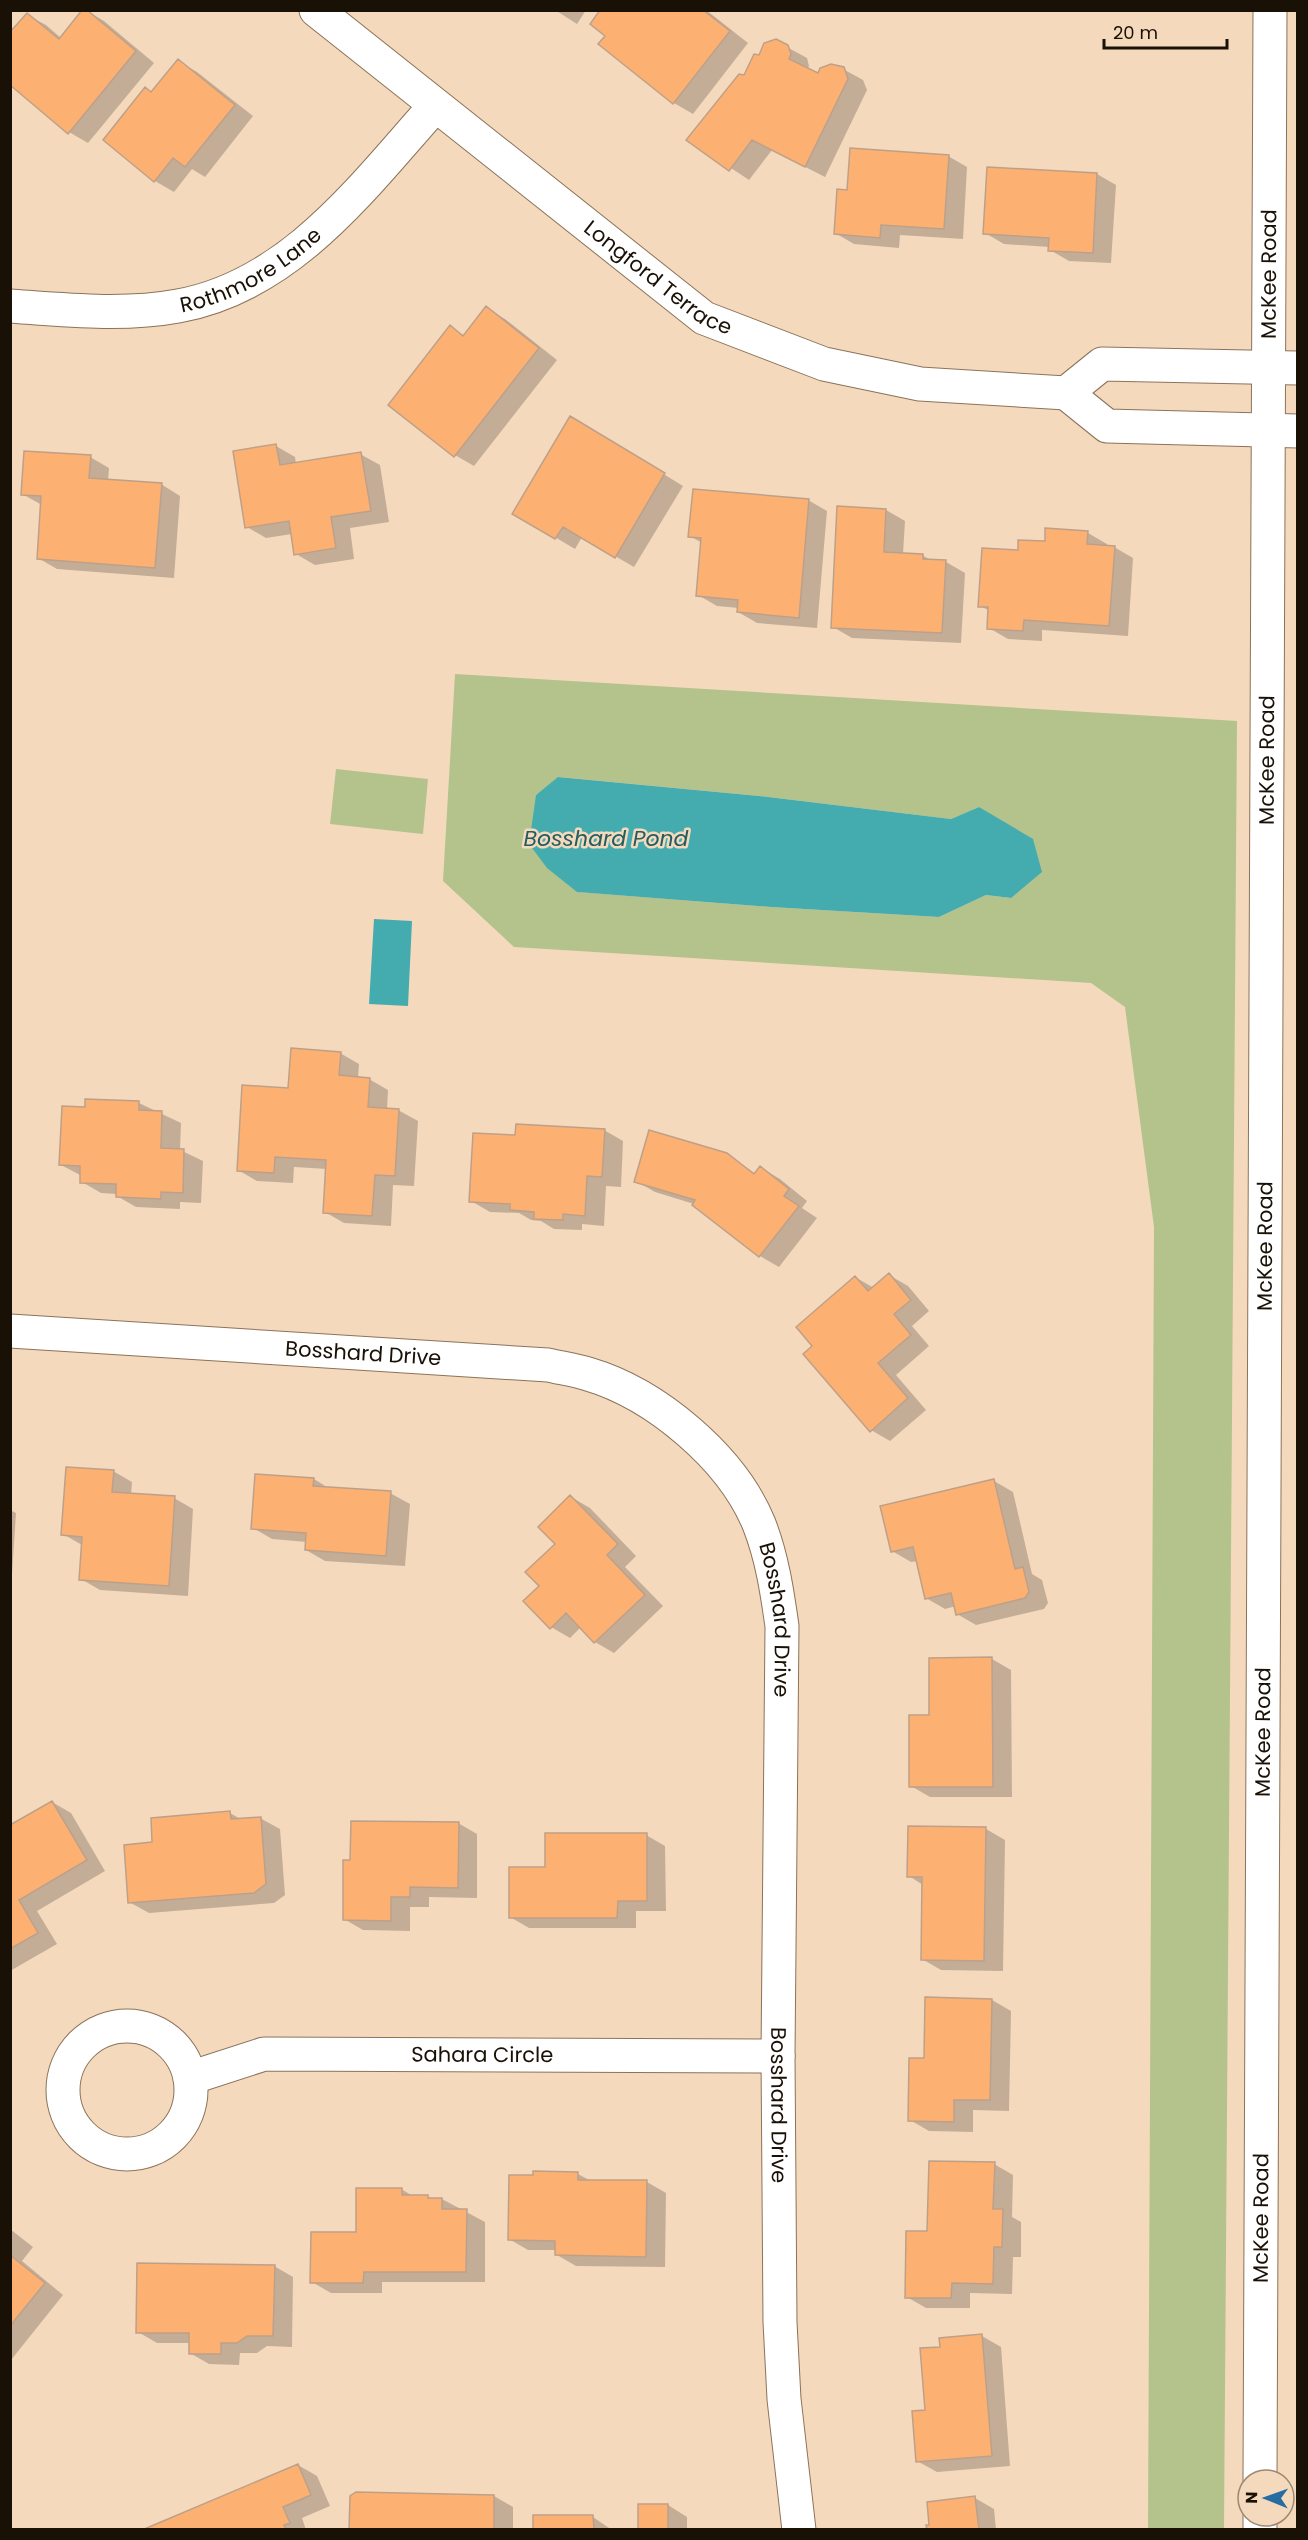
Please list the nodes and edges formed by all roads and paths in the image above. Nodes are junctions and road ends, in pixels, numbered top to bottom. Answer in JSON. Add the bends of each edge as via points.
{"nodes":[{"id":1,"x":316,"y":10,"type":"edge"},
{"id":2,"x":1270,"y":10,"type":"edge"},
{"id":3,"x":435,"y":105,"type":"junction"},
{"id":4,"x":10,"y":306,"type":"edge"},
{"id":5,"x":1283,"y":367,"type":"edge"},
{"id":6,"x":1066,"y":393,"type":"junction"},
{"id":7,"x":1283,"y":430,"type":"edge"},
{"id":8,"x":10,"y":1331,"type":"edge"},
{"id":9,"x":778,"y":2056,"type":"junction"},
{"id":10,"x":190,"y":2078,"type":"dead end"},
{"id":11,"x":1260,"y":2468,"type":"edge"},
{"id":12,"x":799,"y":2529,"type":"edge"}],
"edges":[{"from":1,"to":3,"type":"street","name":"Longford Terrace"},
{"from":2,"to":5,"type":"street","name":"McKee Road"},
{"from":3,"to":4,"type":"street","name":"Rothmore Lane","via":[[341,210],[288,258],[226,291],[180,306],[128,311]]},
{"from":3,"to":6,"type":"street","name":"Longford Terrace","via":[[704,318],[824,364],[920,384]]},
{"from":5,"to":6,"type":"street","via":[[1102,364]]},
{"from":5,"to":7,"type":"street","name":"McKee Road"},
{"from":6,"to":7,"type":"street","via":[[1107,426]]},
{"from":7,"to":11,"type":"street","name":"McKee Road"},
{"from":8,"to":9,"type":"street","name":"Bosshard Drive","via":[[548,1365],[589,1374],[627,1390],[681,1424],[731,1475],[758,1523],[776,1580],[782,1626]]},
{"from":9,"to":10,"type":"street","name":"Sahara Circle","via":[[264,2054]]},
{"from":9,"to":12,"type":"street","name":"Bosshard Drive","via":[[780,2322],[784,2399]]}]}
